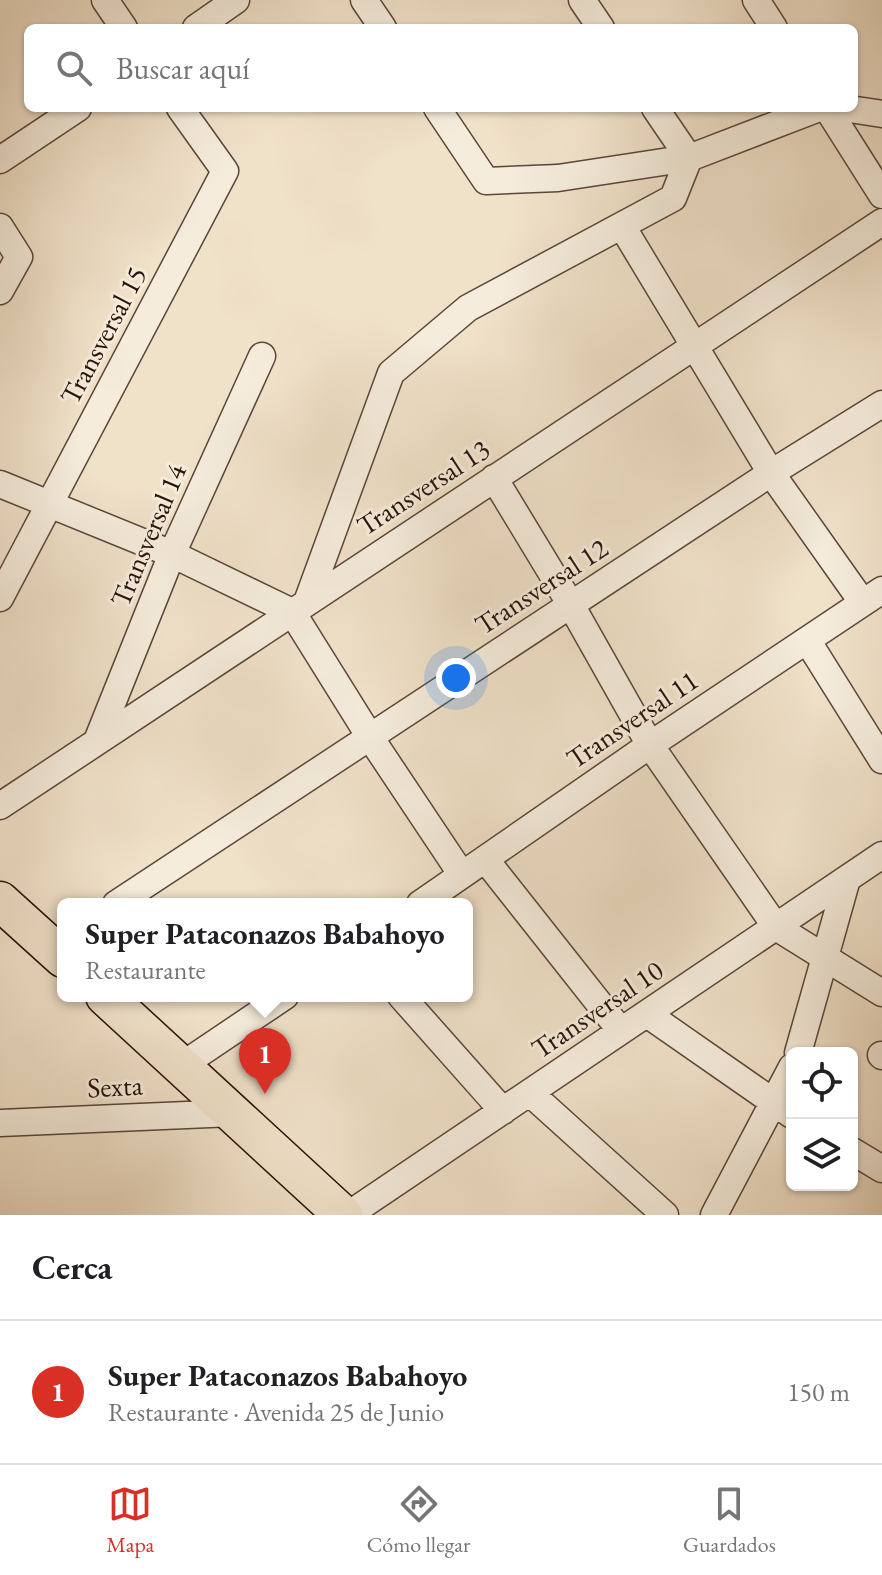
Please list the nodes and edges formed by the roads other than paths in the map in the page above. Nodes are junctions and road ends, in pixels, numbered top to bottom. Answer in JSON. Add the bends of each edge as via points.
{"nodes":[{"id":1,"x":105,"y":0,"type":"edge"},
{"id":2,"x":236,"y":0,"type":"edge"},
{"id":3,"x":364,"y":0,"type":"edge"},
{"id":4,"x":582,"y":0,"type":"edge"},
{"id":5,"x":756,"y":0,"type":"edge"},
{"id":6,"x":121,"y":24,"type":"edge"},
{"id":7,"x":202,"y":24,"type":"edge"},
{"id":8,"x":380,"y":24,"type":"edge"},
{"id":9,"x":598,"y":24,"type":"edge"},
{"id":10,"x":771,"y":24,"type":"edge"},
{"id":11,"x":858,"y":110,"type":"edge"},
{"id":12,"x":72,"y":112,"type":"edge"},
{"id":13,"x":183,"y":112,"type":"edge"},
{"id":14,"x":440,"y":112,"type":"edge"},
{"id":15,"x":658,"y":112,"type":"edge"},
{"id":16,"x":809,"y":112,"type":"edge"},
{"id":17,"x":830,"y":112,"type":"edge"},
{"id":18,"x":882,"y":114,"type":"edge"},
{"id":19,"x":689,"y":158,"type":"junction"},
{"id":20,"x":0,"y":160,"type":"edge"},
{"id":21,"x":882,"y":195,"type":"edge"},
{"id":22,"x":882,"y":222,"type":"edge"},
{"id":23,"x":622,"y":226,"type":"junction"},
{"id":24,"x":0,"y":227,"type":"edge"},
{"id":25,"x":0,"y":291,"type":"edge"},
{"id":26,"x":696,"y":345,"type":"junction"},
{"id":27,"x":262,"y":356,"type":"dead end"},
{"id":28,"x":882,"y":404,"type":"edge"},
{"id":29,"x":771,"y":473,"type":"junction"},
{"id":30,"x":494,"y":478,"type":"junction"},
{"id":31,"x":0,"y":484,"type":"edge"},
{"id":32,"x":49,"y":506,"type":"junction"},
{"id":33,"x":172,"y":554,"type":"junction"},
{"id":34,"x":872,"y":597,"type":"edge"},
{"id":35,"x":0,"y":598,"type":"edge"},
{"id":36,"x":571,"y":605,"type":"junction"},
{"id":37,"x":300,"y":607,"type":"junction"},
{"id":38,"x":807,"y":640,"type":"junction"},
{"id":39,"x":370,"y":737,"type":"junction"},
{"id":40,"x":97,"y":741,"type":"junction"},
{"id":41,"x":650,"y":745,"type":"junction"},
{"id":42,"x":882,"y":760,"type":"edge"},
{"id":43,"x":0,"y":806,"type":"edge"},
{"id":44,"x":882,"y":855,"type":"edge"},
{"id":45,"x":485,"y":859,"type":"junction"},
{"id":46,"x":462,"y":875,"type":"junction"},
{"id":47,"x":847,"y":879,"type":"junction"},
{"id":48,"x":125,"y":898,"type":"edge"},
{"id":49,"x":429,"y":898,"type":"edge"},
{"id":50,"x":0,"y":901,"type":"edge"},
{"id":51,"x":776,"y":927,"type":"junction"},
{"id":52,"x":57,"y":946,"type":"edge"},
{"id":53,"x":825,"y":956,"type":"junction"},
{"id":54,"x":882,"y":993,"type":"edge"},
{"id":55,"x":112,"y":1002,"type":"edge"},
{"id":56,"x":276,"y":1002,"type":"edge"},
{"id":57,"x":406,"y":1002,"type":"edge"},
{"id":58,"x":647,"y":1014,"type":"junction"},
{"id":59,"x":621,"y":1031,"type":"junction"},
{"id":60,"x":800,"y":1047,"type":"edge"},
{"id":61,"x":181,"y":1066,"type":"junction"},
{"id":62,"x":530,"y":1093,"type":"junction"},
{"id":63,"x":782,"y":1109,"type":"edge"},
{"id":64,"x":503,"y":1111,"type":"junction"},
{"id":65,"x":233,"y":1113,"type":"junction"},
{"id":66,"x":0,"y":1123,"type":"edge"},
{"id":67,"x":858,"y":1155,"type":"edge"},
{"id":68,"x":882,"y":1169,"type":"edge"},
{"id":69,"x":346,"y":1215,"type":"edge"},
{"id":70,"x":665,"y":1215,"type":"edge"},
{"id":71,"x":714,"y":1215,"type":"edge"}],
"edges":[{"from":1,"to":6,"type":"street"},
{"from":2,"to":7,"type":"street"},
{"from":3,"to":8,"type":"street"},
{"from":4,"to":9,"type":"street"},
{"from":5,"to":10,"type":"street"},
{"from":11,"to":18,"type":"street"},
{"from":12,"to":20,"type":"street"},
{"from":13,"to":32,"type":"street","name":"Transversal 15","via":[[225,171]]},
{"from":14,"to":19,"type":"street","via":[[486,181],[558,178]]},
{"from":15,"to":19,"type":"street"},
{"from":16,"to":19,"type":"street"},
{"from":17,"to":21,"type":"street"},
{"from":19,"to":23,"type":"street","via":[[673,198]]},
{"from":22,"to":26,"type":"street","name":"Transversal 13"},
{"from":23,"to":26,"type":"street"},
{"from":23,"to":37,"type":"street","via":[[468,308],[391,373]]},
{"from":24,"to":25,"type":"street","via":[[19,257]]},
{"from":26,"to":29,"type":"street"},
{"from":26,"to":30,"type":"street","name":"Transversal 13"},
{"from":27,"to":33,"type":"street","name":"Transversal 14"},
{"from":28,"to":29,"type":"street","name":"Transversal 12"},
{"from":29,"to":34,"type":"street"},
{"from":29,"to":36,"type":"street","name":"Transversal 12"},
{"from":30,"to":36,"type":"street"},
{"from":30,"to":37,"type":"street","name":"Transversal 13"},
{"from":31,"to":32,"type":"street"},
{"from":32,"to":33,"type":"street"},
{"from":32,"to":35,"type":"street","name":"Transversal 15"},
{"from":33,"to":37,"type":"street"},
{"from":33,"to":40,"type":"street","name":"Transversal 14"},
{"from":34,"to":38,"type":"street","name":"Transversal 11"},
{"from":36,"to":39,"type":"street","name":"Transversal 12"},
{"from":36,"to":41,"type":"street"},
{"from":37,"to":39,"type":"street"},
{"from":37,"to":40,"type":"street","name":"Transversal 13"},
{"from":38,"to":41,"type":"street","name":"Transversal 11"},
{"from":38,"to":42,"type":"street"},
{"from":39,"to":46,"type":"street"},
{"from":39,"to":48,"type":"street","name":"Transversal 12"},
{"from":40,"to":43,"type":"street","name":"Transversal 13"},
{"from":41,"to":45,"type":"street","name":"Transversal 11"},
{"from":41,"to":51,"type":"street"},
{"from":44,"to":47,"type":"street","name":"Transversal 10"},
{"from":45,"to":46,"type":"street","name":"Transversal 11"},
{"from":45,"to":59,"type":"street"},
{"from":46,"to":49,"type":"street","name":"Transversal 11"},
{"from":47,"to":51,"type":"street","name":"Transversal 10"},
{"from":47,"to":53,"type":"street"},
{"from":50,"to":52,"type":"highway"},
{"from":51,"to":53,"type":"street"},
{"from":51,"to":58,"type":"street","name":"Transversal 10"},
{"from":53,"to":54,"type":"street"},
{"from":53,"to":60,"type":"street"},
{"from":55,"to":61,"type":"highway"},
{"from":56,"to":61,"type":"street"},
{"from":57,"to":64,"type":"street"},
{"from":58,"to":59,"type":"street","name":"Transversal 10"},
{"from":58,"to":63,"type":"street"},
{"from":59,"to":62,"type":"street","name":"Transversal 10"},
{"from":61,"to":65,"type":"highway"},
{"from":62,"to":64,"type":"street","name":"Transversal 10"},
{"from":62,"to":70,"type":"street"},
{"from":63,"to":71,"type":"street"},
{"from":64,"to":69,"type":"street","name":"Transversal 10"},
{"from":65,"to":66,"type":"street","name":"Sexta"},
{"from":65,"to":69,"type":"highway"},
{"from":67,"to":68,"type":"street"}]}
